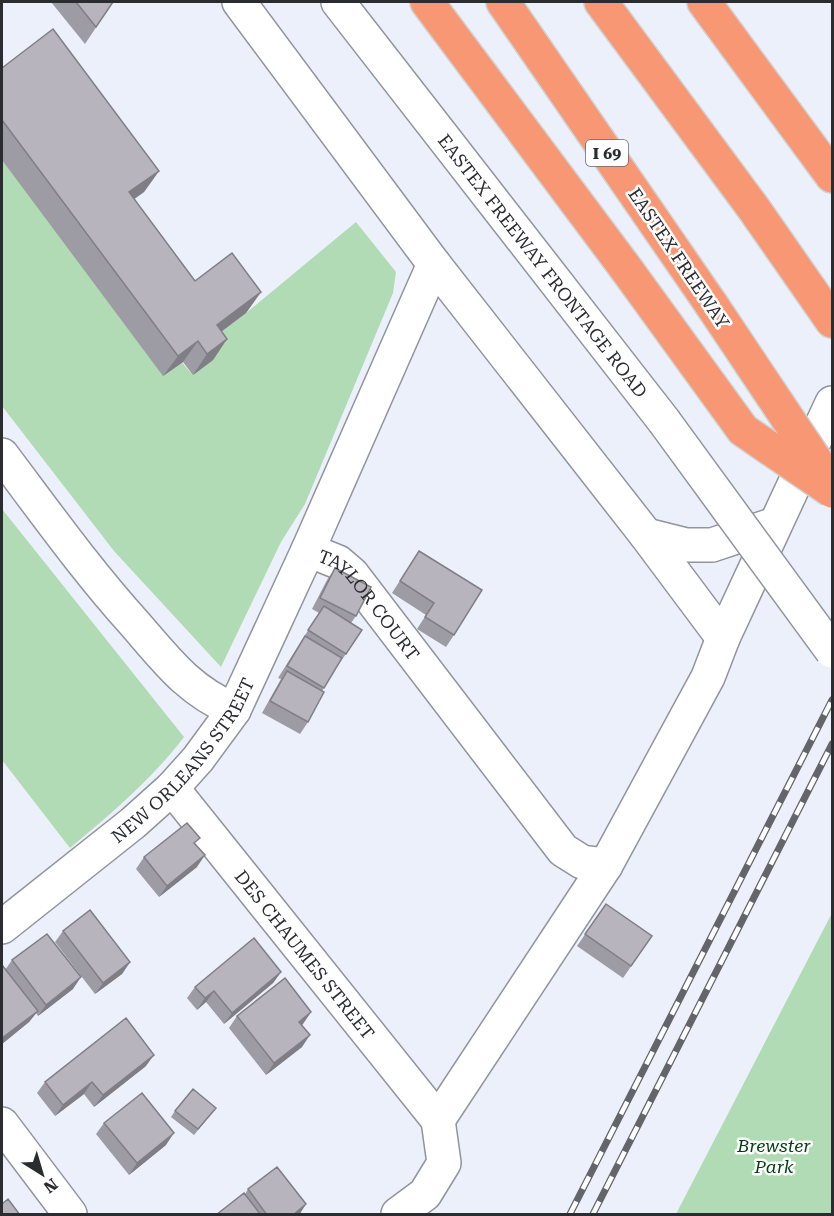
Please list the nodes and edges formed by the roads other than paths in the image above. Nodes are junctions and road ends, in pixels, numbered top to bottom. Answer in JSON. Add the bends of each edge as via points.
{"nodes":[{"id":1,"x":239,"y":2,"type":"edge"},
{"id":2,"x":338,"y":2,"type":"edge"},
{"id":3,"x":427,"y":2,"type":"edge"},
{"id":4,"x":503,"y":2,"type":"edge"},
{"id":5,"x":601,"y":2,"type":"edge"},
{"id":6,"x":704,"y":2,"type":"edge"},
{"id":7,"x":832,"y":176,"type":"edge"},
{"id":8,"x":435,"y":264,"type":"junction"},
{"id":9,"x":832,"y":321,"type":"edge"},
{"id":10,"x":832,"y":403,"type":"edge"},
{"id":11,"x":2,"y":455,"type":"edge"},
{"id":12,"x":832,"y":486,"type":"edge"},
{"id":13,"x":832,"y":491,"type":"edge"},
{"id":14,"x":776,"y":524,"type":"junction"},
{"id":15,"x":646,"y":535,"type":"junction"},
{"id":16,"x":308,"y":550,"type":"junction"},
{"id":17,"x":723,"y":638,"type":"junction"},
{"id":18,"x":832,"y":651,"type":"edge"},
{"id":19,"x":234,"y":710,"type":"junction"},
{"id":20,"x":172,"y":788,"type":"junction"},
{"id":21,"x":606,"y":865,"type":"junction"},
{"id":22,"x":2,"y":927,"type":"edge"},
{"id":23,"x":438,"y":1120,"type":"junction"},
{"id":24,"x":2,"y":1124,"type":"edge"},
{"id":25,"x":70,"y":1215,"type":"edge"},
{"id":26,"x":398,"y":1215,"type":"edge"}],
"edges":[{"from":1,"to":8,"type":"street"},
{"from":2,"to":18,"type":"street","name":"EASTEX FREEWAY FRONTAGE ROAD","bridge":true,"via":[[664,421]]},
{"from":3,"to":13,"type":"highway","bridge":true,"via":[[743,430]]},
{"from":4,"to":12,"type":"highway","name":"EASTEX FREEWAY","number":"I 69","bridge":true},
{"from":5,"to":9,"type":"highway"},
{"from":6,"to":7,"type":"highway"},
{"from":8,"to":15,"type":"street"},
{"from":8,"to":16,"type":"street","name":"TAYLOR COURT"},
{"from":10,"to":14,"type":"street"},
{"from":11,"to":19,"type":"street","via":[[110,596],[182,678],[211,700]]},
{"from":14,"to":15,"type":"street","via":[[712,545]]},
{"from":14,"to":17,"type":"street"},
{"from":15,"to":17,"type":"street"},
{"from":16,"to":19,"type":"street","name":"NEW ORLEANS STREET"},
{"from":16,"to":21,"type":"street","name":"TAYLOR COURT","via":[[338,562],[352,574],[563,850],[582,862]]},
{"from":17,"to":21,"type":"street","via":[[708,677]]},
{"from":19,"to":20,"type":"street","name":"NEW ORLEANS STREET"},
{"from":20,"to":22,"type":"street","name":"NEW ORLEANS STREET","via":[[134,823]]},
{"from":20,"to":23,"type":"street","name":"DES CHAUMES STREET"},
{"from":21,"to":23,"type":"street"},
{"from":23,"to":26,"type":"street","via":[[444,1163],[425,1194]]},
{"from":24,"to":25,"type":"street"}]}
